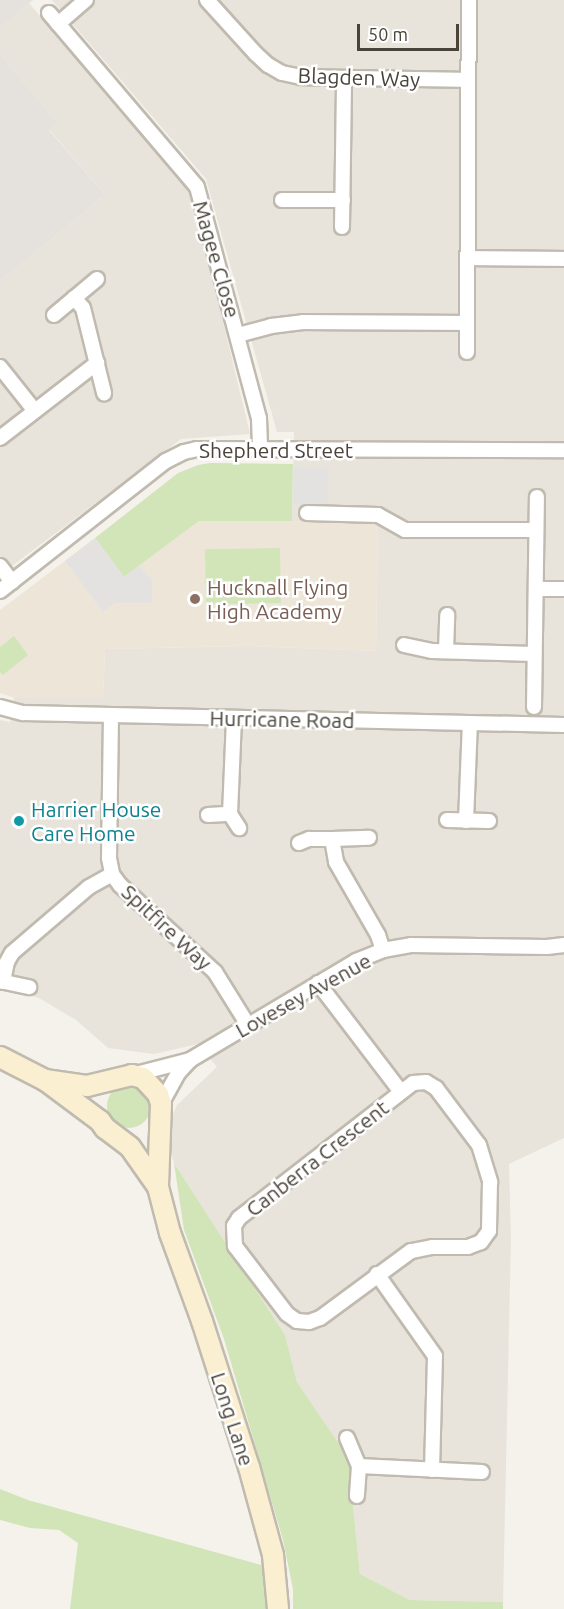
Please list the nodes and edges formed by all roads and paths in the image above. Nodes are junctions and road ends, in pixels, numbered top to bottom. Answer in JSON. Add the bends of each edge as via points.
{"nodes":[{"id":1,"x":86,"y":0,"type":"edge"},
{"id":2,"x":207,"y":0,"type":"edge"},
{"id":3,"x":469,"y":0,"type":"edge"},
{"id":4,"x":49,"y":13,"type":"dead end"},
{"id":5,"x":58,"y":24,"type":"junction"},
{"id":6,"x":344,"y":78,"type":"junction"},
{"id":7,"x":468,"y":80,"type":"junction"},
{"id":8,"x":282,"y":200,"type":"dead end"},
{"id":9,"x":343,"y":200,"type":"junction"},
{"id":10,"x":342,"y":227,"type":"dead end"},
{"id":11,"x":467,"y":258,"type":"junction"},
{"id":12,"x":564,"y":259,"type":"edge"},
{"id":13,"x":97,"y":279,"type":"dead end"},
{"id":14,"x":74,"y":298,"type":"junction"},
{"id":15,"x":54,"y":315,"type":"dead end"},
{"id":16,"x":467,"y":323,"type":"junction"},
{"id":17,"x":238,"y":335,"type":"junction"},
{"id":18,"x":467,"y":352,"type":"dead end"},
{"id":19,"x":97,"y":363,"type":"junction"},
{"id":20,"x":0,"y":367,"type":"edge"},
{"id":21,"x":104,"y":393,"type":"dead end"},
{"id":22,"x":35,"y":411,"type":"junction"},
{"id":23,"x":0,"y":438,"type":"edge"},
{"id":24,"x":260,"y":449,"type":"junction"},
{"id":25,"x":564,"y":450,"type":"edge"},
{"id":26,"x":537,"y":497,"type":"dead end"},
{"id":27,"x":307,"y":513,"type":"dead end"},
{"id":28,"x":536,"y":530,"type":"junction"},
{"id":29,"x":0,"y":566,"type":"edge"},
{"id":30,"x":12,"y":582,"type":"junction"},
{"id":31,"x":536,"y":589,"type":"junction"},
{"id":32,"x":564,"y":589,"type":"edge"},
{"id":33,"x":0,"y":591,"type":"edge"},
{"id":34,"x":447,"y":615,"type":"dead end"},
{"id":35,"x":404,"y":645,"type":"dead end"},
{"id":36,"x":446,"y":651,"type":"junction"},
{"id":37,"x":534,"y":654,"type":"junction"},
{"id":38,"x":0,"y":706,"type":"edge"},
{"id":39,"x":534,"y":707,"type":"dead end"},
{"id":40,"x":111,"y":715,"type":"junction"},
{"id":41,"x":234,"y":718,"type":"junction"},
{"id":42,"x":470,"y":723,"type":"junction"},
{"id":43,"x":564,"y":725,"type":"edge"},
{"id":44,"x":230,"y":814,"type":"junction"},
{"id":45,"x":208,"y":815,"type":"dead end"},
{"id":46,"x":447,"y":820,"type":"dead end"},
{"id":47,"x":466,"y":820,"type":"junction"},
{"id":48,"x":489,"y":821,"type":"dead end"},
{"id":49,"x":239,"y":828,"type":"dead end"},
{"id":50,"x":369,"y":838,"type":"dead end"},
{"id":51,"x":332,"y":839,"type":"junction"},
{"id":52,"x":298,"y":843,"type":"dead end"},
{"id":53,"x":112,"y":874,"type":"junction"},
{"id":54,"x":564,"y":945,"type":"edge"},
{"id":55,"x":383,"y":950,"type":"junction"},
{"id":56,"x":1,"y":981,"type":"edge"},
{"id":57,"x":318,"y":983,"type":"junction"},
{"id":58,"x":28,"y":987,"type":"dead end"},
{"id":59,"x":248,"y":1024,"type":"junction"},
{"id":60,"x":0,"y":1057,"type":"edge"},
{"id":61,"x":190,"y":1060,"type":"junction"},
{"id":62,"x":123,"y":1076,"type":"junction"},
{"id":63,"x":45,"y":1080,"type":"junction"},
{"id":64,"x":401,"y":1092,"type":"junction"},
{"id":65,"x":160,"y":1110,"type":"junction"},
{"id":66,"x":106,"y":1128,"type":"junction"},
{"id":67,"x":158,"y":1187,"type":"junction"},
{"id":68,"x":377,"y":1274,"type":"junction"},
{"id":69,"x":347,"y":1438,"type":"dead end"},
{"id":70,"x":359,"y":1466,"type":"junction"},
{"id":71,"x":432,"y":1470,"type":"junction"},
{"id":72,"x":482,"y":1472,"type":"dead end"},
{"id":73,"x":357,"y":1496,"type":"dead end"},
{"id":74,"x":278,"y":1609,"type":"edge"}],
"edges":[{"from":1,"to":5,"type":"street"},
{"from":2,"to":6,"type":"street","name":"Blagden Way","via":[[268,65],[282,73]]},
{"from":3,"to":7,"type":"street"},
{"from":4,"to":5,"type":"street","name":"Magee Close"},
{"from":5,"to":17,"type":"street","name":"Magee Close","via":[[197,187]]},
{"from":6,"to":7,"type":"street","name":"Blagden Way"},
{"from":6,"to":9,"type":"street"},
{"from":7,"to":11,"type":"street"},
{"from":8,"to":9,"type":"street"},
{"from":9,"to":10,"type":"street"},
{"from":11,"to":12,"type":"street"},
{"from":11,"to":16,"type":"street"},
{"from":13,"to":14,"type":"street"},
{"from":14,"to":15,"type":"street"},
{"from":14,"to":19,"type":"street","via":[[83,308]]},
{"from":16,"to":17,"type":"street","via":[[303,322]]},
{"from":16,"to":18,"type":"street"},
{"from":17,"to":24,"type":"street","name":"Magee Close","via":[[259,418]]},
{"from":19,"to":21,"type":"street"},
{"from":19,"to":22,"type":"street"},
{"from":20,"to":22,"type":"street"},
{"from":22,"to":23,"type":"street"},
{"from":24,"to":25,"type":"street","name":"Shepherd Street"},
{"from":24,"to":30,"type":"street","name":"Shepherd Street","via":[[197,448],[175,456]]},
{"from":26,"to":28,"type":"street"},
{"from":27,"to":28,"type":"street","via":[[378,515],[405,530]]},
{"from":28,"to":31,"type":"street"},
{"from":29,"to":30,"type":"street"},
{"from":30,"to":33,"type":"street","name":"Shepherd Street"},
{"from":31,"to":32,"type":"street"},
{"from":31,"to":37,"type":"street"},
{"from":34,"to":36,"type":"street"},
{"from":35,"to":36,"type":"street"},
{"from":36,"to":37,"type":"street"},
{"from":37,"to":39,"type":"street"},
{"from":38,"to":40,"type":"street","name":"Hurricane Road","via":[[23,713]]},
{"from":40,"to":41,"type":"street","name":"Hurricane Road"},
{"from":40,"to":53,"type":"street","name":"Spitfire Way"},
{"from":41,"to":42,"type":"street","name":"Hurricane Road"},
{"from":41,"to":44,"type":"street"},
{"from":42,"to":43,"type":"street","name":"Hurricane Road"},
{"from":42,"to":47,"type":"street"},
{"from":44,"to":45,"type":"street"},
{"from":44,"to":49,"type":"street"},
{"from":46,"to":47,"type":"street"},
{"from":47,"to":48,"type":"street"},
{"from":50,"to":51,"type":"street"},
{"from":51,"to":52,"type":"street"},
{"from":51,"to":55,"type":"street","via":[[336,862]]},
{"from":53,"to":56,"type":"street","via":[[89,887],[12,953]]},
{"from":53,"to":59,"type":"street","name":"Spitfire Way","via":[[215,972]]},
{"from":54,"to":55,"type":"street","name":"Lovesey Avenue","via":[[411,945]]},
{"from":55,"to":57,"type":"street","name":"Lovesey Avenue"},
{"from":56,"to":58,"type":"street"},
{"from":57,"to":59,"type":"street","name":"Lovesey Avenue"},
{"from":57,"to":64,"type":"street","name":"Canberra Crescent"},
{"from":59,"to":61,"type":"street","name":"Lovesey Avenue"},
{"from":60,"to":63,"type":"main road"},
{"from":61,"to":62,"type":"street","name":"Lovesey Avenue"},
{"from":61,"to":65,"type":"street","name":"Lovesey Avenue","via":[[179,1072]]},
{"from":62,"to":63,"type":"main road","via":[[87,1086]]},
{"from":62,"to":65,"type":"main road","via":[[143,1078],[153,1085]]},
{"from":62,"to":66,"type":"main road","via":[[105,1085],[98,1096],[97,1108]]},
{"from":63,"to":66,"type":"main road"},
{"from":64,"to":68,"type":"street","name":"Canberra Crescent","via":[[413,1083],[426,1082],[436,1088],[479,1145],[490,1182],[489,1231],[481,1242],[468,1246],[411,1251]]},
{"from":64,"to":68,"type":"street","name":"Canberra Crescent","via":[[239,1218],[234,1226],[235,1246],[287,1314],[297,1321],[320,1318]]},
{"from":65,"to":66,"type":"main road","via":[[154,1126],[136,1138],[127,1139]]},
{"from":65,"to":67,"type":"main road"},
{"from":66,"to":67,"type":"main road","via":[[130,1147]]},
{"from":67,"to":74,"type":"main road","name":"Long Lane","via":[[249,1467],[273,1555]]},
{"from":68,"to":71,"type":"street","via":[[435,1356]]},
{"from":69,"to":70,"type":"street"},
{"from":70,"to":71,"type":"street"},
{"from":70,"to":73,"type":"street"},
{"from":71,"to":72,"type":"street"}]}
